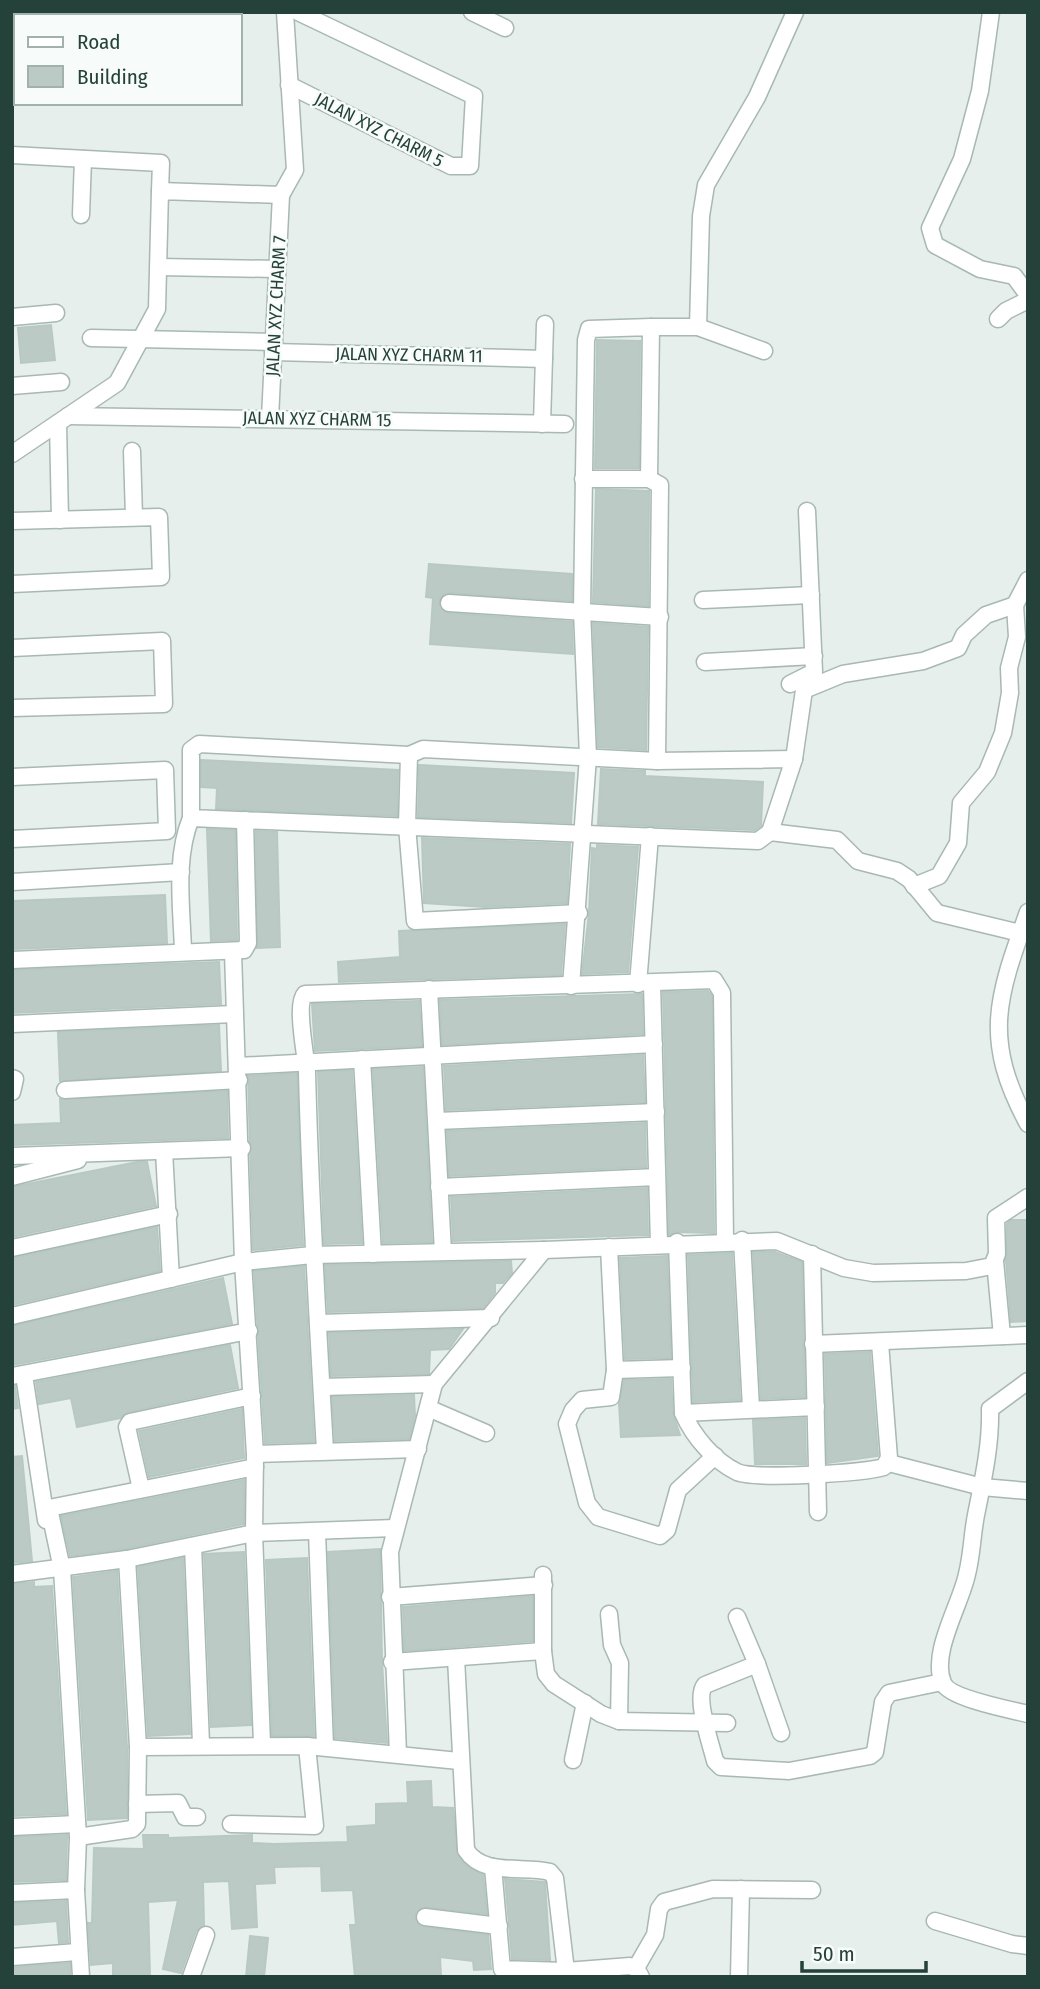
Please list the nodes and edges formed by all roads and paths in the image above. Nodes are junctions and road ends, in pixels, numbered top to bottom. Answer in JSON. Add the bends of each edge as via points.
{"nodes":[{"id":1,"x":285,"y":12,"type":"edge"},
{"id":2,"x":298,"y":12,"type":"edge"},
{"id":3,"x":472,"y":12,"type":"edge"},
{"id":4,"x":795,"y":12,"type":"edge"},
{"id":5,"x":991,"y":12,"type":"edge"},
{"id":6,"x":505,"y":28,"type":"dead end"},
{"id":7,"x":289,"y":85,"type":"junction"},
{"id":8,"x":12,"y":155,"type":"edge"},
{"id":9,"x":83,"y":159,"type":"junction"},
{"id":10,"x":160,"y":191,"type":"junction"},
{"id":11,"x":281,"y":195,"type":"junction"},
{"id":12,"x":81,"y":215,"type":"dead end"},
{"id":13,"x":159,"y":267,"type":"junction"},
{"id":14,"x":277,"y":269,"type":"junction"},
{"id":15,"x":1028,"y":298,"type":"edge"},
{"id":16,"x":56,"y":313,"type":"dead end"},
{"id":17,"x":12,"y":317,"type":"edge"},
{"id":18,"x":998,"y":319,"type":"dead end"},
{"id":19,"x":545,"y":324,"type":"dead end"},
{"id":20,"x":651,"y":327,"type":"junction"},
{"id":21,"x":698,"y":327,"type":"junction"},
{"id":22,"x":91,"y":338,"type":"dead end"},
{"id":23,"x":141,"y":339,"type":"junction"},
{"id":24,"x":274,"y":347,"type":"junction"},
{"id":25,"x":764,"y":351,"type":"dead end"},
{"id":26,"x":544,"y":359,"type":"junction"},
{"id":27,"x":61,"y":382,"type":"dead end"},
{"id":28,"x":12,"y":386,"type":"edge"},
{"id":29,"x":270,"y":418,"type":"junction"},
{"id":30,"x":63,"y":420,"type":"junction"},
{"id":31,"x":542,"y":424,"type":"junction"},
{"id":32,"x":565,"y":424,"type":"dead end"},
{"id":33,"x":132,"y":451,"type":"dead end"},
{"id":34,"x":12,"y":454,"type":"edge"},
{"id":35,"x":583,"y":479,"type":"junction"},
{"id":36,"x":649,"y":479,"type":"junction"},
{"id":37,"x":807,"y":511,"type":"dead end"},
{"id":38,"x":134,"y":517,"type":"junction"},
{"id":39,"x":60,"y":520,"type":"junction"},
{"id":40,"x":12,"y":521,"type":"edge"},
{"id":41,"x":1028,"y":580,"type":"edge"},
{"id":42,"x":12,"y":584,"type":"edge"},
{"id":43,"x":811,"y":595,"type":"junction"},
{"id":44,"x":703,"y":600,"type":"dead end"},
{"id":45,"x":449,"y":603,"type":"dead end"},
{"id":46,"x":1015,"y":605,"type":"junction"},
{"id":47,"x":582,"y":610,"type":"junction"},
{"id":48,"x":660,"y":617,"type":"junction"},
{"id":49,"x":12,"y":648,"type":"edge"},
{"id":50,"x":814,"y":656,"type":"junction"},
{"id":51,"x":789,"y":658,"type":"junction"},
{"id":52,"x":705,"y":662,"type":"dead end"},
{"id":53,"x":790,"y":684,"type":"junction"},
{"id":54,"x":12,"y":708,"type":"edge"},
{"id":55,"x":796,"y":732,"type":"junction"},
{"id":56,"x":409,"y":755,"type":"junction"},
{"id":57,"x":588,"y":757,"type":"junction"},
{"id":58,"x":793,"y":759,"type":"junction"},
{"id":59,"x":657,"y":761,"type":"junction"},
{"id":60,"x":12,"y":777,"type":"edge"},
{"id":61,"x":191,"y":818,"type":"junction"},
{"id":62,"x":245,"y":820,"type":"junction"},
{"id":63,"x":407,"y":826,"type":"junction"},
{"id":64,"x":770,"y":832,"type":"junction"},
{"id":65,"x":584,"y":833,"type":"junction"},
{"id":66,"x":650,"y":836,"type":"junction"},
{"id":67,"x":12,"y":839,"type":"edge"},
{"id":68,"x":181,"y":872,"type":"junction"},
{"id":69,"x":12,"y":882,"type":"edge"},
{"id":70,"x":914,"y":886,"type":"junction"},
{"id":71,"x":1028,"y":912,"type":"edge"},
{"id":72,"x":579,"y":913,"type":"junction"},
{"id":73,"x":1020,"y":933,"type":"junction"},
{"id":74,"x":183,"y":952,"type":"junction"},
{"id":75,"x":233,"y":952,"type":"junction"},
{"id":76,"x":12,"y":960,"type":"edge"},
{"id":77,"x":645,"y":984,"type":"junction"},
{"id":78,"x":571,"y":986,"type":"junction"},
{"id":79,"x":429,"y":989,"type":"junction"},
{"id":80,"x":234,"y":1014,"type":"junction"},
{"id":81,"x":12,"y":1024,"type":"edge"},
{"id":82,"x":654,"y":1044,"type":"junction"},
{"id":83,"x":435,"y":1055,"type":"junction"},
{"id":84,"x":362,"y":1059,"type":"junction"},
{"id":85,"x":307,"y":1062,"type":"junction"},
{"id":86,"x":239,"y":1073,"type":"junction"},
{"id":87,"x":12,"y":1078,"type":"edge"},
{"id":88,"x":65,"y":1090,"type":"dead end"},
{"id":89,"x":12,"y":1093,"type":"edge"},
{"id":90,"x":656,"y":1112,"type":"junction"},
{"id":91,"x":437,"y":1121,"type":"junction"},
{"id":92,"x":1028,"y":1124,"type":"edge"},
{"id":93,"x":242,"y":1148,"type":"junction"},
{"id":94,"x":164,"y":1150,"type":"junction"},
{"id":95,"x":108,"y":1153,"type":"junction"},
{"id":96,"x":12,"y":1156,"type":"edge"},
{"id":97,"x":12,"y":1177,"type":"edge"},
{"id":98,"x":657,"y":1177,"type":"junction"},
{"id":99,"x":439,"y":1187,"type":"junction"},
{"id":100,"x":1028,"y":1197,"type":"edge"},
{"id":101,"x":169,"y":1214,"type":"junction"},
{"id":102,"x":734,"y":1241,"type":"junction"},
{"id":103,"x":677,"y":1242,"type":"junction"},
{"id":104,"x":659,"y":1244,"type":"junction"},
{"id":105,"x":609,"y":1247,"type":"junction"},
{"id":106,"x":12,"y":1248,"type":"edge"},
{"id":107,"x":544,"y":1250,"type":"junction"},
{"id":108,"x":443,"y":1252,"type":"junction"},
{"id":109,"x":373,"y":1254,"type":"junction"},
{"id":110,"x":812,"y":1254,"type":"junction"},
{"id":111,"x":312,"y":1255,"type":"junction"},
{"id":112,"x":995,"y":1261,"type":"junction"},
{"id":113,"x":243,"y":1262,"type":"junction"},
{"id":114,"x":171,"y":1279,"type":"junction"},
{"id":115,"x":12,"y":1316,"type":"edge"},
{"id":116,"x":491,"y":1318,"type":"junction"},
{"id":117,"x":318,"y":1323,"type":"junction"},
{"id":118,"x":248,"y":1331,"type":"junction"},
{"id":119,"x":1028,"y":1335,"type":"edge"},
{"id":120,"x":1002,"y":1336,"type":"junction"},
{"id":121,"x":880,"y":1343,"type":"junction"},
{"id":122,"x":813,"y":1344,"type":"junction"},
{"id":123,"x":682,"y":1368,"type":"junction"},
{"id":124,"x":615,"y":1370,"type":"junction"},
{"id":125,"x":18,"y":1375,"type":"edge"},
{"id":126,"x":434,"y":1384,"type":"junction"},
{"id":127,"x":322,"y":1387,"type":"junction"},
{"id":128,"x":1025,"y":1387,"type":"edge"},
{"id":129,"x":252,"y":1396,"type":"junction"},
{"id":130,"x":816,"y":1407,"type":"junction"},
{"id":131,"x":428,"y":1408,"type":"junction"},
{"id":132,"x":751,"y":1408,"type":"junction"},
{"id":133,"x":683,"y":1413,"type":"junction"},
{"id":134,"x":486,"y":1433,"type":"dead end"},
{"id":135,"x":418,"y":1449,"type":"junction"},
{"id":136,"x":325,"y":1451,"type":"junction"},
{"id":137,"x":715,"y":1456,"type":"junction"},
{"id":138,"x":255,"y":1461,"type":"junction"},
{"id":139,"x":889,"y":1462,"type":"junction"},
{"id":140,"x":818,"y":1473,"type":"junction"},
{"id":141,"x":982,"y":1487,"type":"junction"},
{"id":142,"x":141,"y":1489,"type":"junction"},
{"id":143,"x":1028,"y":1491,"type":"edge"},
{"id":144,"x":818,"y":1512,"type":"dead end"},
{"id":145,"x":395,"y":1528,"type":"junction"},
{"id":146,"x":317,"y":1532,"type":"junction"},
{"id":147,"x":254,"y":1533,"type":"junction"},
{"id":148,"x":193,"y":1546,"type":"junction"},
{"id":149,"x":127,"y":1559,"type":"junction"},
{"id":150,"x":58,"y":1570,"type":"junction"},
{"id":151,"x":12,"y":1574,"type":"edge"},
{"id":152,"x":390,"y":1597,"type":"junction"},
{"id":153,"x":609,"y":1614,"type":"dead end"},
{"id":154,"x":737,"y":1617,"type":"dead end"},
{"id":155,"x":543,"y":1651,"type":"junction"},
{"id":156,"x":456,"y":1658,"type":"junction"},
{"id":157,"x":392,"y":1662,"type":"junction"},
{"id":158,"x":757,"y":1664,"type":"junction"},
{"id":159,"x":942,"y":1682,"type":"junction"},
{"id":160,"x":585,"y":1703,"type":"junction"},
{"id":161,"x":1028,"y":1714,"type":"edge"},
{"id":162,"x":619,"y":1721,"type":"junction"},
{"id":163,"x":707,"y":1723,"type":"junction"},
{"id":164,"x":727,"y":1723,"type":"dead end"},
{"id":165,"x":781,"y":1733,"type":"dead end"},
{"id":166,"x":201,"y":1744,"type":"junction"},
{"id":167,"x":262,"y":1744,"type":"junction"},
{"id":168,"x":307,"y":1746,"type":"junction"},
{"id":169,"x":138,"y":1747,"type":"junction"},
{"id":170,"x":325,"y":1747,"type":"junction"},
{"id":171,"x":398,"y":1754,"type":"junction"},
{"id":172,"x":573,"y":1760,"type":"dead end"},
{"id":173,"x":459,"y":1761,"type":"junction"},
{"id":174,"x":137,"y":1804,"type":"junction"},
{"id":175,"x":197,"y":1817,"type":"dead end"},
{"id":176,"x":231,"y":1824,"type":"dead end"},
{"id":177,"x":12,"y":1827,"type":"edge"},
{"id":178,"x":78,"y":1831,"type":"junction"},
{"id":179,"x":493,"y":1867,"type":"junction"},
{"id":180,"x":741,"y":1889,"type":"junction"},
{"id":181,"x":76,"y":1890,"type":"junction"},
{"id":182,"x":812,"y":1890,"type":"dead end"},
{"id":183,"x":12,"y":1893,"type":"edge"},
{"id":184,"x":425,"y":1917,"type":"dead end"},
{"id":185,"x":935,"y":1921,"type":"dead end"},
{"id":186,"x":499,"y":1926,"type":"junction"},
{"id":187,"x":206,"y":1935,"type":"dead end"},
{"id":188,"x":1028,"y":1946,"type":"edge"},
{"id":189,"x":78,"y":1952,"type":"junction"},
{"id":190,"x":12,"y":1957,"type":"edge"},
{"id":191,"x":566,"y":1971,"type":"junction"},
{"id":192,"x":638,"y":1972,"type":"edge"},
{"id":193,"x":504,"y":1974,"type":"edge"},
{"id":194,"x":81,"y":1977,"type":"edge"},
{"id":195,"x":191,"y":1977,"type":"edge"},
{"id":196,"x":739,"y":1977,"type":"edge"}],
"edges":[{"from":1,"to":7,"type":"street"},
{"from":2,"to":7,"type":"street","name":"JALAN XYZ CHARM 5","via":[[474,96],[470,166],[451,166]]},
{"from":3,"to":6,"type":"street"},
{"from":4,"to":21,"type":"street","via":[[757,97],[706,185]]},
{"from":5,"to":15,"type":"street","via":[[981,91],[931,233],[935,245],[980,269],[1014,276]]},
{"from":7,"to":11,"type":"street","via":[[295,170]]},
{"from":8,"to":9,"type":"street"},
{"from":9,"to":10,"type":"street","via":[[161,163]]},
{"from":9,"to":12,"type":"street"},
{"from":10,"to":11,"type":"street"},
{"from":10,"to":13,"type":"street"},
{"from":11,"to":14,"type":"street","name":"JALAN XYZ CHARM 7"},
{"from":13,"to":14,"type":"street"},
{"from":13,"to":23,"type":"street","via":[[157,309]]},
{"from":14,"to":24,"type":"street","name":"JALAN XYZ CHARM 7"},
{"from":15,"to":18,"type":"street"},
{"from":16,"to":17,"type":"street"},
{"from":19,"to":26,"type":"street"},
{"from":20,"to":21,"type":"street"},
{"from":20,"to":35,"type":"street","via":[[596,327],[587,333]]},
{"from":20,"to":36,"type":"street"},
{"from":21,"to":25,"type":"street"},
{"from":22,"to":23,"type":"street","name":"JALAN XYZ CHARM 11"},
{"from":23,"to":24,"type":"street","name":"JALAN XYZ CHARM 11"},
{"from":23,"to":30,"type":"street","via":[[117,383]]},
{"from":24,"to":26,"type":"street","name":"JALAN XYZ CHARM 11"},
{"from":24,"to":29,"type":"street","name":"JALAN XYZ CHARM 7"},
{"from":26,"to":31,"type":"street"},
{"from":27,"to":28,"type":"street"},
{"from":29,"to":30,"type":"street","name":"JALAN XYZ CHARM 15"},
{"from":29,"to":31,"type":"street","name":"JALAN XYZ CHARM 15"},
{"from":30,"to":34,"type":"street"},
{"from":30,"to":39,"type":"street"},
{"from":31,"to":32,"type":"street","name":"JALAN XYZ CHARM 15"},
{"from":33,"to":38,"type":"street"},
{"from":35,"to":36,"type":"street"},
{"from":35,"to":47,"type":"street"},
{"from":36,"to":48,"type":"street","via":[[660,485],[661,494]]},
{"from":37,"to":43,"type":"street"},
{"from":38,"to":39,"type":"street"},
{"from":38,"to":42,"type":"street","via":[[159,516],[161,577]]},
{"from":39,"to":40,"type":"street"},
{"from":41,"to":46,"type":"street"},
{"from":43,"to":44,"type":"street"},
{"from":43,"to":50,"type":"street"},
{"from":45,"to":47,"type":"street"},
{"from":46,"to":55,"type":"street","via":[[986,615],[964,635],[958,648],[923,661],[843,674],[804,690]]},
{"from":46,"to":70,"type":"street","via":[[1017,637],[1003,733],[987,772],[961,803],[958,843],[939,876]]},
{"from":47,"to":48,"type":"street"},
{"from":47,"to":57,"type":"street"},
{"from":48,"to":59,"type":"street"},
{"from":49,"to":54,"type":"street","via":[[162,641],[164,704]]},
{"from":50,"to":51,"type":"street"},
{"from":50,"to":53,"type":"street","via":[[814,672]]},
{"from":51,"to":52,"type":"street"},
{"from":51,"to":53,"type":"street"},
{"from":53,"to":55,"type":"street"},
{"from":55,"to":58,"type":"street"},
{"from":56,"to":57,"type":"street","via":[[423,749]]},
{"from":56,"to":61,"type":"street","via":[[199,744],[191,750]]},
{"from":56,"to":63,"type":"street"},
{"from":57,"to":59,"type":"street"},
{"from":57,"to":65,"type":"street"},
{"from":58,"to":59,"type":"street"},
{"from":58,"to":64,"type":"street"},
{"from":60,"to":67,"type":"street","via":[[165,770],[167,831]]},
{"from":61,"to":62,"type":"street"},
{"from":61,"to":68,"type":"street"},
{"from":62,"to":63,"type":"street"},
{"from":62,"to":75,"type":"street","via":[[248,943],[244,950]]},
{"from":63,"to":65,"type":"street"},
{"from":63,"to":72,"type":"street","via":[[417,922]]},
{"from":64,"to":66,"type":"street","via":[[758,841]]},
{"from":64,"to":70,"type":"street","via":[[837,840],[858,861],[897,871]]},
{"from":65,"to":66,"type":"street"},
{"from":65,"to":72,"type":"street"},
{"from":66,"to":77,"type":"street"},
{"from":68,"to":69,"type":"street"},
{"from":68,"to":74,"type":"street"},
{"from":70,"to":73,"type":"street","via":[[937,913]]},
{"from":71,"to":73,"type":"street"},
{"from":72,"to":78,"type":"street"},
{"from":73,"to":92,"type":"street","via":[[999,998],[998,1034],[1007,1083]]},
{"from":74,"to":75,"type":"street"},
{"from":74,"to":76,"type":"street"},
{"from":75,"to":80,"type":"street"},
{"from":77,"to":78,"type":"street"},
{"from":77,"to":82,"type":"street"},
{"from":77,"to":102,"type":"street","via":[[714,979],[721,987]]},
{"from":78,"to":79,"type":"street"},
{"from":79,"to":83,"type":"street"},
{"from":79,"to":85,"type":"street","via":[[305,994],[300,1003]]},
{"from":80,"to":81,"type":"street"},
{"from":80,"to":86,"type":"street"},
{"from":82,"to":83,"type":"street"},
{"from":82,"to":90,"type":"street"},
{"from":83,"to":84,"type":"street"},
{"from":83,"to":91,"type":"street"},
{"from":84,"to":85,"type":"street"},
{"from":84,"to":109,"type":"street"},
{"from":85,"to":86,"type":"street"},
{"from":85,"to":111,"type":"street"},
{"from":86,"to":88,"type":"street"},
{"from":86,"to":93,"type":"street"},
{"from":87,"to":89,"type":"street"},
{"from":90,"to":91,"type":"street"},
{"from":90,"to":98,"type":"street"},
{"from":91,"to":99,"type":"street"},
{"from":93,"to":94,"type":"street"},
{"from":93,"to":113,"type":"street"},
{"from":94,"to":95,"type":"street"},
{"from":94,"to":101,"type":"street"},
{"from":95,"to":96,"type":"street"},
{"from":95,"to":97,"type":"street"},
{"from":98,"to":99,"type":"street"},
{"from":98,"to":104,"type":"street"},
{"from":99,"to":108,"type":"street"},
{"from":100,"to":112,"type":"street","via":[[996,1218]]},
{"from":101,"to":106,"type":"street"},
{"from":101,"to":114,"type":"street"},
{"from":102,"to":103,"type":"street"},
{"from":102,"to":110,"type":"street","via":[[777,1241]]},
{"from":102,"to":132,"type":"street"},
{"from":103,"to":104,"type":"street"},
{"from":103,"to":123,"type":"street"},
{"from":104,"to":105,"type":"street"},
{"from":105,"to":107,"type":"street"},
{"from":105,"to":124,"type":"street"},
{"from":107,"to":108,"type":"street"},
{"from":107,"to":116,"type":"street"},
{"from":108,"to":109,"type":"street"},
{"from":109,"to":111,"type":"street"},
{"from":110,"to":112,"type":"street","via":[[844,1268],[873,1273],[966,1270],[986,1268]]},
{"from":110,"to":122,"type":"street"},
{"from":111,"to":113,"type":"street"},
{"from":111,"to":117,"type":"street"},
{"from":112,"to":120,"type":"street"},
{"from":113,"to":114,"type":"street"},
{"from":113,"to":118,"type":"street"},
{"from":114,"to":115,"type":"street"},
{"from":116,"to":117,"type":"street"},
{"from":116,"to":126,"type":"street"},
{"from":117,"to":127,"type":"street"},
{"from":118,"to":125,"type":"street"},
{"from":118,"to":129,"type":"street"},
{"from":119,"to":120,"type":"street"},
{"from":120,"to":121,"type":"street"},
{"from":121,"to":122,"type":"street"},
{"from":121,"to":139,"type":"street"},
{"from":122,"to":130,"type":"street"},
{"from":123,"to":124,"type":"street"},
{"from":123,"to":133,"type":"street"},
{"from":124,"to":137,"type":"street","via":[[611,1397],[582,1400],[568,1424],[587,1503],[598,1517],[660,1536],[667,1530],[678,1490]]},
{"from":125,"to":150,"type":"street"},
{"from":126,"to":127,"type":"street"},
{"from":126,"to":131,"type":"street"},
{"from":127,"to":136,"type":"street"},
{"from":128,"to":141,"type":"street","via":[[990,1409]]},
{"from":129,"to":138,"type":"street"},
{"from":129,"to":142,"type":"street","via":[[130,1422],[127,1427]]},
{"from":130,"to":132,"type":"street"},
{"from":130,"to":140,"type":"street"},
{"from":131,"to":134,"type":"street"},
{"from":131,"to":135,"type":"street"},
{"from":132,"to":133,"type":"street"},
{"from":133,"to":137,"type":"street"},
{"from":135,"to":136,"type":"street"},
{"from":135,"to":145,"type":"street"},
{"from":136,"to":138,"type":"street"},
{"from":137,"to":140,"type":"street","via":[[744,1474]]},
{"from":138,"to":142,"type":"street"},
{"from":138,"to":147,"type":"street"},
{"from":139,"to":140,"type":"street","via":[[873,1470]]},
{"from":139,"to":141,"type":"street"},
{"from":140,"to":144,"type":"street"},
{"from":141,"to":143,"type":"street"},
{"from":141,"to":159,"type":"street","via":[[967,1577],[943,1645]]},
{"from":142,"to":150,"type":"street","via":[[48,1508]]},
{"from":145,"to":146,"type":"street"},
{"from":145,"to":152,"type":"street"},
{"from":146,"to":147,"type":"street"},
{"from":146,"to":170,"type":"street"},
{"from":147,"to":148,"type":"street"},
{"from":147,"to":167,"type":"street"},
{"from":148,"to":149,"type":"street"},
{"from":148,"to":166,"type":"street"},
{"from":149,"to":150,"type":"street"},
{"from":149,"to":169,"type":"street"},
{"from":150,"to":151,"type":"street"},
{"from":150,"to":178,"type":"street"},
{"from":152,"to":155,"type":"street","via":[[543,1580]]},
{"from":152,"to":157,"type":"street"},
{"from":153,"to":162,"type":"street","via":[[612,1645],[620,1663]]},
{"from":154,"to":158,"type":"street"},
{"from":155,"to":156,"type":"street"},
{"from":155,"to":160,"type":"street","via":[[549,1680]]},
{"from":156,"to":157,"type":"street"},
{"from":156,"to":173,"type":"street"},
{"from":157,"to":171,"type":"street"},
{"from":158,"to":163,"type":"street","via":[[702,1688],[700,1705]]},
{"from":158,"to":165,"type":"street"},
{"from":159,"to":161,"type":"street","via":[[954,1692]]},
{"from":159,"to":163,"type":"street","via":[[889,1693],[883,1702],[875,1752],[856,1760],[789,1771],[721,1767],[715,1761]]},
{"from":160,"to":162,"type":"street"},
{"from":160,"to":172,"type":"street"},
{"from":162,"to":163,"type":"street"},
{"from":163,"to":164,"type":"street"},
{"from":166,"to":167,"type":"street"},
{"from":166,"to":169,"type":"street"},
{"from":167,"to":168,"type":"street"},
{"from":168,"to":170,"type":"street"},
{"from":168,"to":176,"type":"street","via":[[315,1826]]},
{"from":169,"to":174,"type":"street"},
{"from":170,"to":171,"type":"street"},
{"from":171,"to":173,"type":"street"},
{"from":173,"to":179,"type":"street","via":[[466,1850]]},
{"from":174,"to":175,"type":"street","via":[[178,1803],[185,1817]]},
{"from":174,"to":178,"type":"street","via":[[137,1824],[132,1829]]},
{"from":177,"to":178,"type":"street"},
{"from":178,"to":181,"type":"street"},
{"from":179,"to":186,"type":"street"},
{"from":179,"to":191,"type":"street","via":[[551,1872]]},
{"from":180,"to":182,"type":"street"},
{"from":180,"to":192,"type":"street","via":[[713,1889],[664,1902]]},
{"from":180,"to":196,"type":"street"},
{"from":181,"to":183,"type":"street"},
{"from":181,"to":189,"type":"street"},
{"from":184,"to":186,"type":"street"},
{"from":185,"to":188,"type":"street"},
{"from":186,"to":193,"type":"street"},
{"from":187,"to":195,"type":"street"},
{"from":189,"to":190,"type":"street"},
{"from":189,"to":194,"type":"street"},
{"from":191,"to":192,"type":"street","via":[[622,1966]]},
{"from":191,"to":193,"type":"street"}]}
